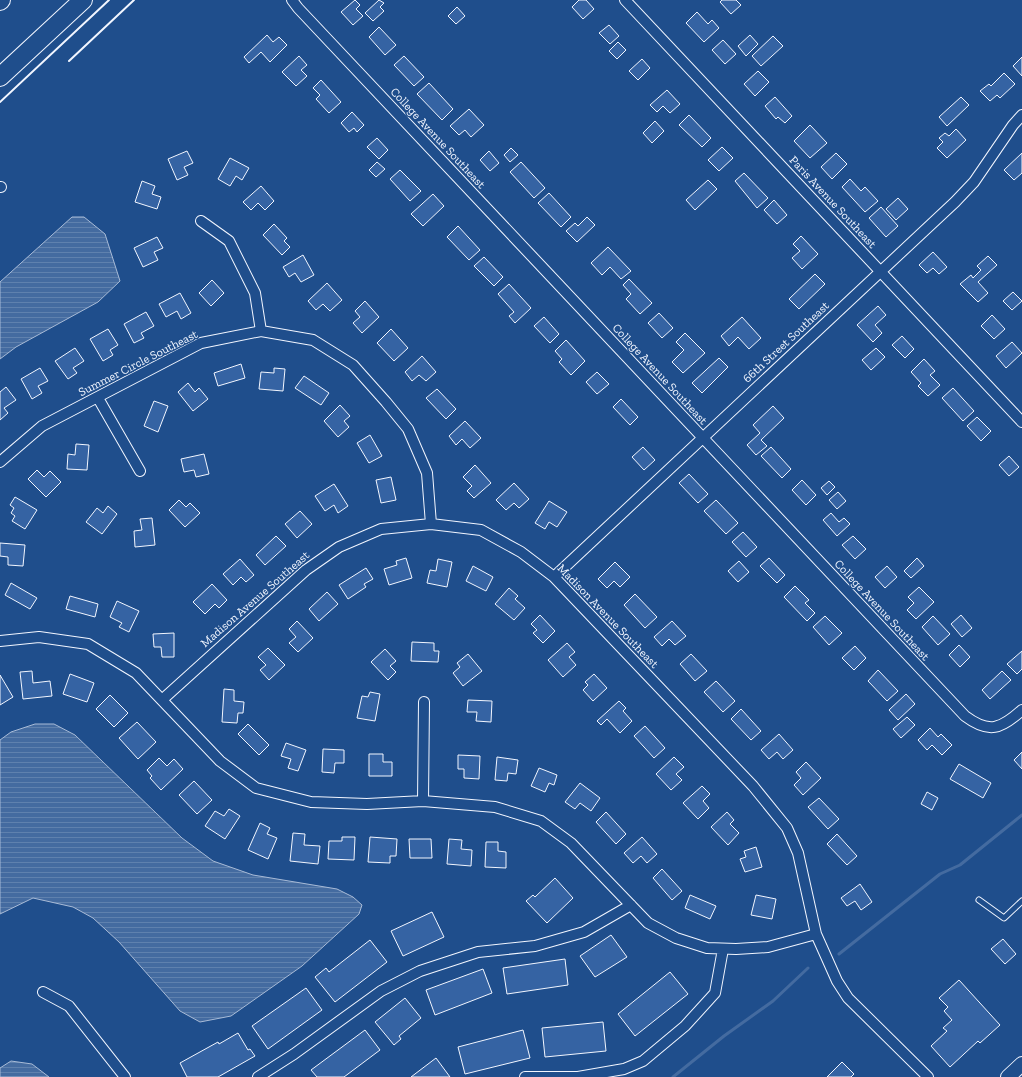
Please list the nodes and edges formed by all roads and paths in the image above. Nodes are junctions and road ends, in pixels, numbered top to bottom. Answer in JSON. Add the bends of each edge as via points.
{"nodes":[{"id":1,"x":82,"y":0,"type":"edge"},
{"id":2,"x":292,"y":0,"type":"edge"},
{"id":3,"x":625,"y":0,"type":"edge"},
{"id":4,"x":0,"y":77,"type":"edge"},
{"id":5,"x":1022,"y":115,"type":"edge"},
{"id":6,"x":201,"y":221,"type":"dead end"},
{"id":7,"x":880,"y":270,"type":"junction"},
{"id":8,"x":261,"y":331,"type":"junction"},
{"id":9,"x":98,"y":398,"type":"junction"},
{"id":10,"x":1022,"y":422,"type":"edge"},
{"id":11,"x":703,"y":438,"type":"junction"},
{"id":12,"x":0,"y":462,"type":"edge"},
{"id":13,"x":140,"y":471,"type":"dead end"},
{"id":14,"x":431,"y":524,"type":"junction"},
{"id":15,"x":554,"y":577,"type":"junction"},
{"id":16,"x":0,"y":641,"type":"edge"},
{"id":17,"x":163,"y":699,"type":"junction"},
{"id":18,"x":424,"y":702,"type":"dead end"},
{"id":19,"x":1022,"y":710,"type":"edge"},
{"id":20,"x":422,"y":801,"type":"junction"},
{"id":21,"x":979,"y":900,"type":"dead end"},
{"id":22,"x":1022,"y":901,"type":"edge"},
{"id":23,"x":631,"y":905,"type":"junction"},
{"id":24,"x":816,"y":934,"type":"junction"},
{"id":25,"x":723,"y":949,"type":"junction"},
{"id":26,"x":43,"y":992,"type":"dead end"},
{"id":27,"x":1022,"y":1064,"type":"edge"},
{"id":28,"x":125,"y":1077,"type":"edge"},
{"id":29,"x":258,"y":1077,"type":"edge"},
{"id":30,"x":524,"y":1077,"type":"edge"},
{"id":31,"x":928,"y":1077,"type":"edge"},
{"id":32,"x":1008,"y":1077,"type":"edge"}],
"edges":[{"from":1,"to":4,"type":"highway"},
{"from":2,"to":11,"type":"street","name":"College Avenue Southeast"},
{"from":3,"to":7,"type":"street","name":"Paris Avenue Southeast"},
{"from":5,"to":7,"type":"street","name":"66th Street Southeast","via":[[1012,125],[974,182]]},
{"from":6,"to":8,"type":"street","via":[[229,241],[255,293]]},
{"from":7,"to":10,"type":"street","name":"Paris Avenue Southeast"},
{"from":7,"to":11,"type":"street","name":"66th Street Southeast"},
{"from":8,"to":9,"type":"street","name":"Summer Circle Southeast","via":[[201,343]]},
{"from":8,"to":14,"type":"street","name":"Summer Circle Southeast","via":[[313,340],[353,365],[386,402],[408,429],[427,473]]},
{"from":9,"to":12,"type":"street","name":"Summer Circle Southeast","via":[[42,426]]},
{"from":9,"to":13,"type":"street"},
{"from":11,"to":15,"type":"street","name":"66th Street Southeast"},
{"from":11,"to":19,"type":"street","name":"College Avenue Southeast","via":[[965,716],[976,724],[993,728],[1009,722]]},
{"from":14,"to":15,"type":"street","name":"Madison Avenue Southeast","via":[[481,530],[521,552]]},
{"from":14,"to":17,"type":"street","name":"Madison Avenue Southeast","via":[[381,529],[339,547],[306,570]]},
{"from":15,"to":24,"type":"street","name":"Madison Avenue Southeast","via":[[753,786],[788,828],[798,853]]},
{"from":16,"to":17,"type":"street","via":[[39,638],[88,644],[136,673]]},
{"from":17,"to":20,"type":"street","via":[[220,761],[256,788],[311,802],[368,804]]},
{"from":18,"to":20,"type":"street"},
{"from":20,"to":23,"type":"street","via":[[495,807],[541,821],[571,843]]},
{"from":21,"to":22,"type":"lane","via":[[1004,918]]},
{"from":23,"to":25,"type":"street","via":[[648,923],[676,938],[707,948]]},
{"from":23,"to":29,"type":"street","via":[[584,932],[535,946],[478,952],[420,971],[381,990],[294,1054]]},
{"from":24,"to":25,"type":"street","via":[[768,947]]},
{"from":24,"to":31,"type":"street","name":"Madison Avenue Southeast","via":[[836,981],[848,998]]},
{"from":25,"to":30,"type":"street","via":[[715,993],[685,1026],[643,1061],[624,1069],[578,1077]]},
{"from":26,"to":28,"type":"street","via":[[69,1006]]},
{"from":27,"to":32,"type":"main road"}]}
